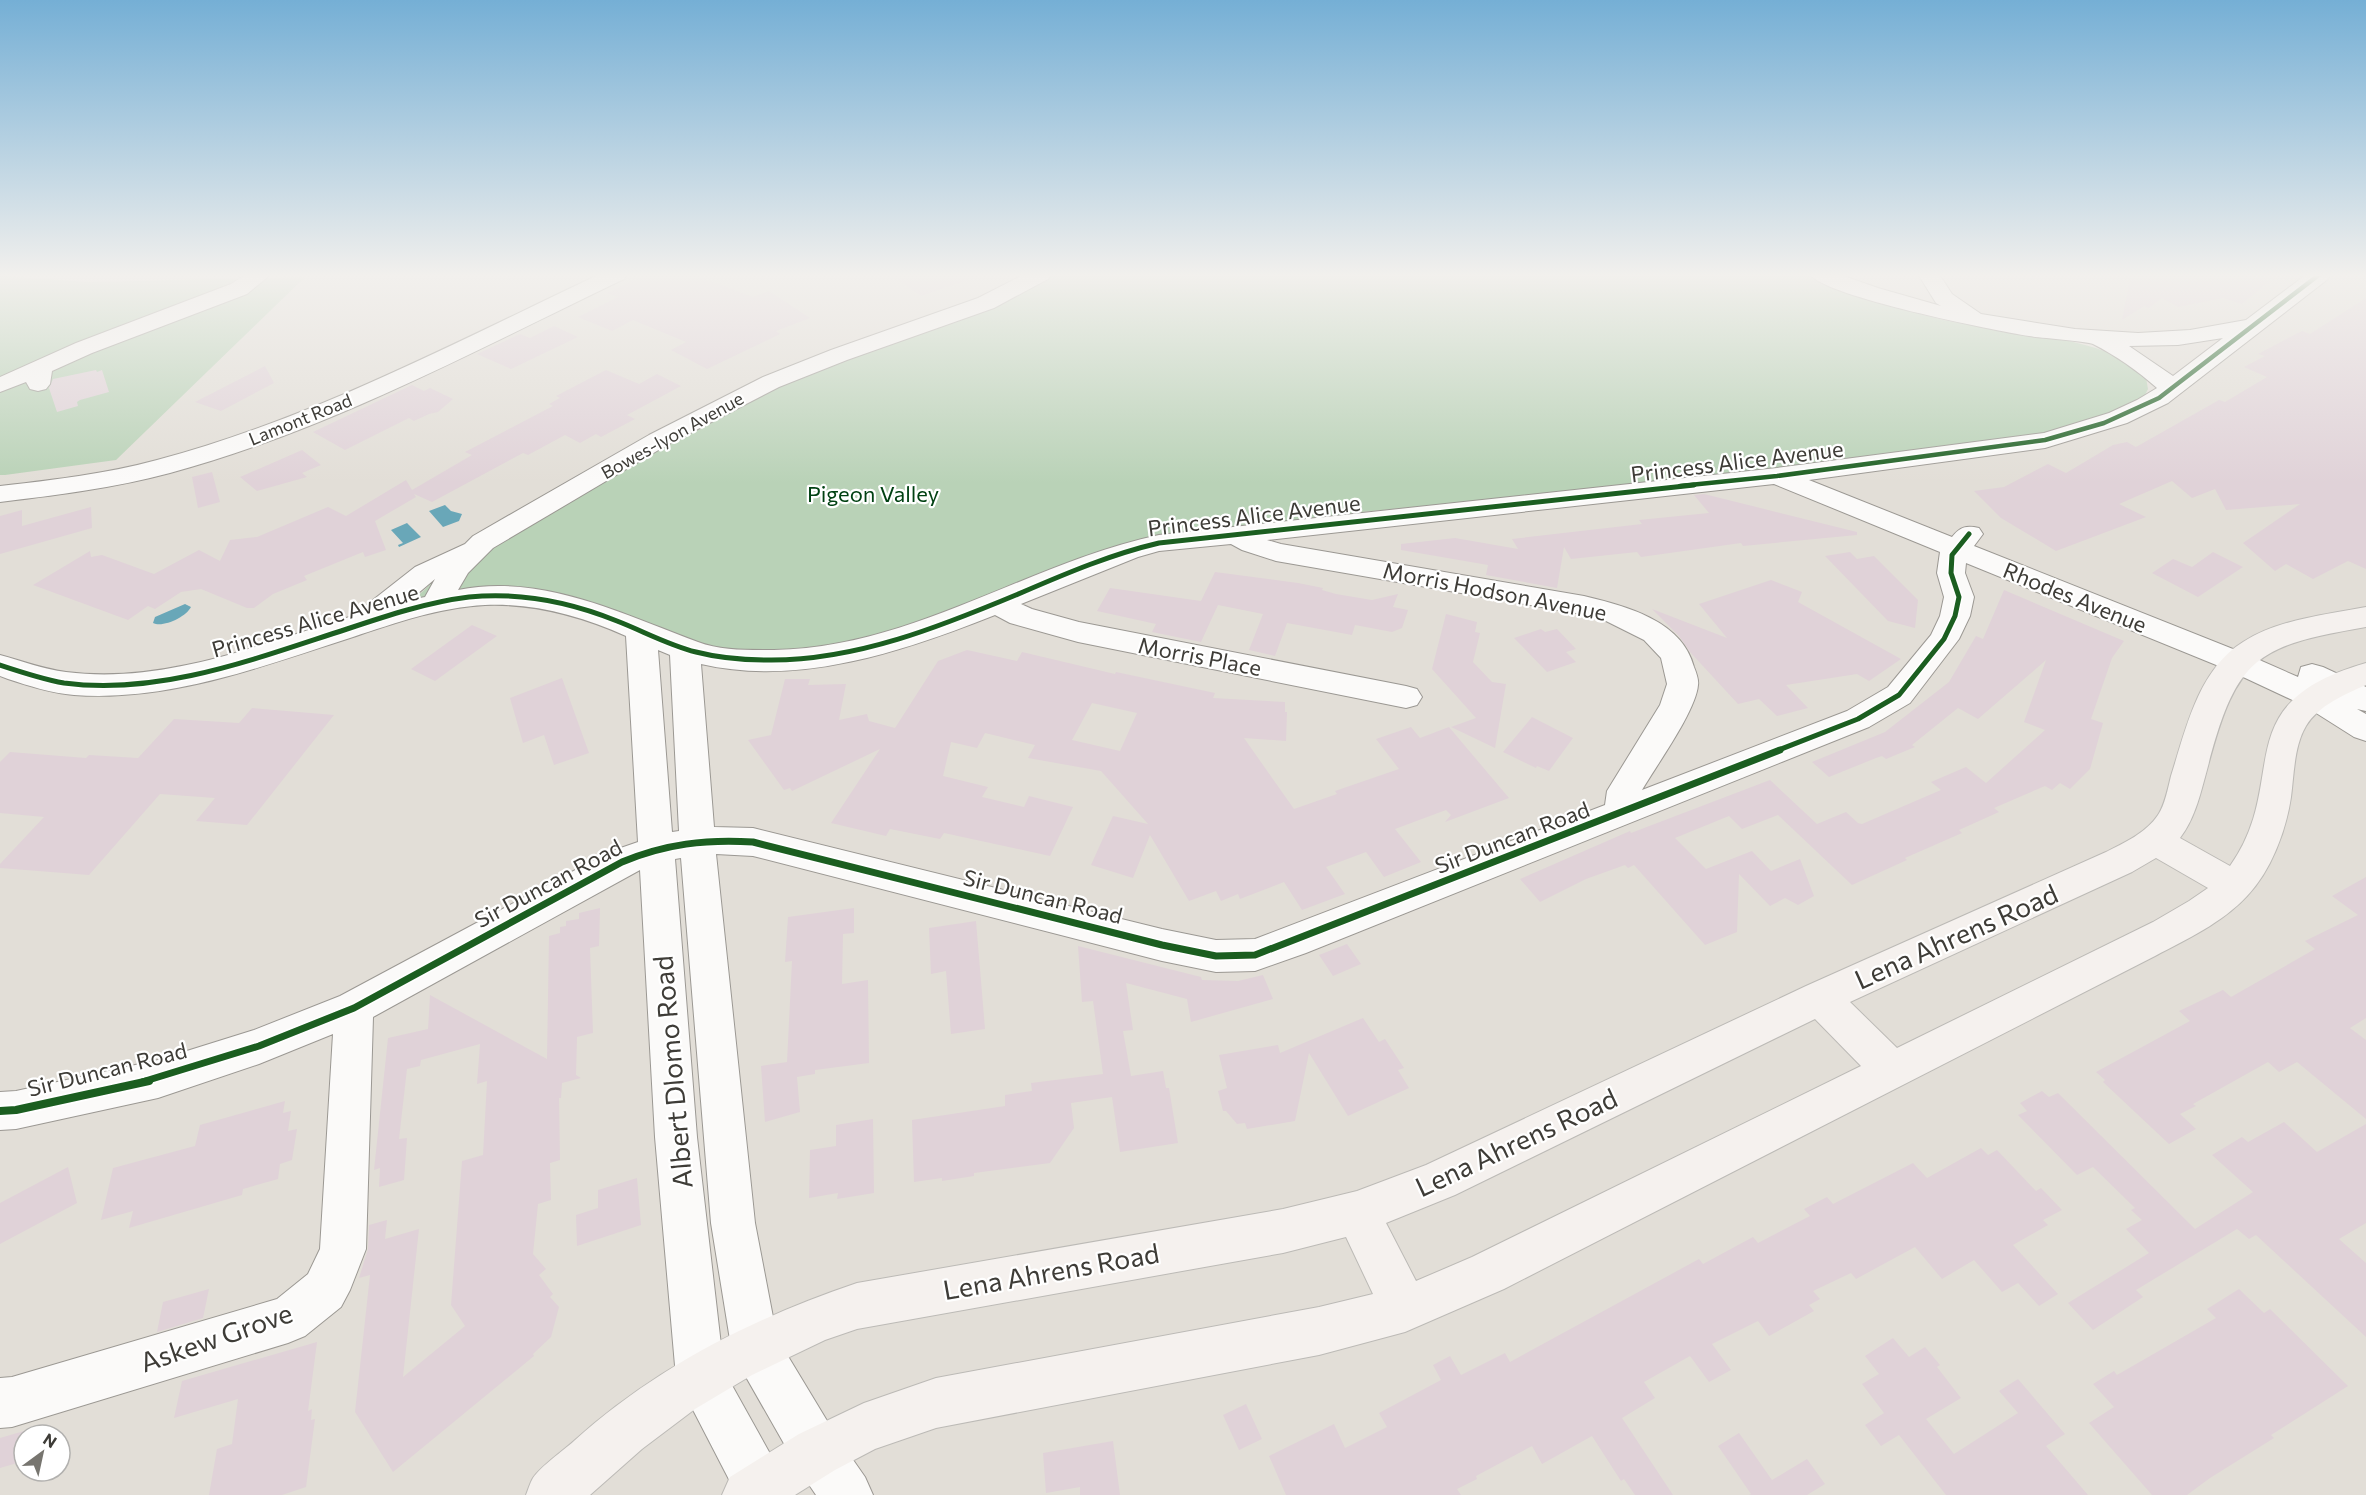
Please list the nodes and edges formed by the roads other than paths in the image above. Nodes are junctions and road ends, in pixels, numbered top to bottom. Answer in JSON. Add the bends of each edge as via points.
{"nodes":[{"id":1,"x":95,"y":344,"type":"edge"},
{"id":2,"x":468,"y":344,"type":"edge"},
{"id":3,"x":871,"y":344,"type":"edge"},
{"id":4,"x":2107,"y":344,"type":"edge"},
{"id":5,"x":2229,"y":344,"type":"edge"},
{"id":6,"x":1,"y":385,"type":"edge"},
{"id":7,"x":2172,"y":388,"type":"junction"},
{"id":8,"x":1817,"y":471,"type":"junction"},
{"id":9,"x":1777,"y":476,"type":"junction"},
{"id":10,"x":0,"y":494,"type":"edge"},
{"id":11,"x":1238,"y":536,"type":"junction"},
{"id":12,"x":1963,"y":542,"type":"junction"},
{"id":13,"x":475,"y":549,"type":"junction"},
{"id":14,"x":436,"y":603,"type":"junction"},
{"id":15,"x":997,"y":603,"type":"junction"},
{"id":16,"x":2366,"y":617,"type":"edge"},
{"id":17,"x":363,"y":623,"type":"junction"},
{"id":18,"x":641,"y":631,"type":"junction"},
{"id":19,"x":685,"y":648,"type":"junction"},
{"id":20,"x":2246,"y":656,"type":"junction"},
{"id":21,"x":0,"y":665,"type":"edge"},
{"id":22,"x":2346,"y":689,"type":"edge"},
{"id":23,"x":1406,"y":697,"type":"dead end"},
{"id":24,"x":2366,"y":729,"type":"edge"},
{"id":25,"x":1621,"y":814,"type":"junction"},
{"id":26,"x":697,"y":841,"type":"junction"},
{"id":27,"x":2156,"y":841,"type":"junction"},
{"id":28,"x":655,"y":848,"type":"junction"},
{"id":29,"x":2235,"y":886,"type":"junction"},
{"id":30,"x":1820,"y":998,"type":"junction"},
{"id":31,"x":354,"y":1008,"type":"junction"},
{"id":32,"x":1892,"y":1070,"type":"junction"},
{"id":33,"x":0,"y":1111,"type":"edge"},
{"id":34,"x":1357,"y":1213,"type":"junction"},
{"id":35,"x":1406,"y":1309,"type":"junction"},
{"id":36,"x":755,"y":1346,"type":"junction"},
{"id":37,"x":700,"y":1377,"type":"junction"},
{"id":38,"x":0,"y":1403,"type":"edge"},
{"id":39,"x":817,"y":1452,"type":"junction"},
{"id":40,"x":758,"y":1492,"type":"edge"},
{"id":41,"x":552,"y":1495,"type":"edge"},
{"id":42,"x":848,"y":1495,"type":"edge"}],
"edges":[{"from":1,"to":6,"type":"street","via":[[40,375]]},
{"from":2,"to":10,"type":"street","name":"Lamont Road","via":[[315,416],[205,456],[71,487]]},
{"from":3,"to":13,"type":"street","name":"Bowes-lyon Avenue","via":[[771,382],[713,410]]},
{"from":4,"to":7,"type":"street","via":[[2148,366]]},
{"from":5,"to":7,"type":"street","name":"Princess Alice Avenue"},
{"from":7,"to":8,"type":"street","name":"Princess Alice Avenue","via":[[2131,414],[2045,440]]},
{"from":8,"to":9,"type":"street","name":"Princess Alice Avenue"},
{"from":8,"to":12,"type":"street","name":"Rhodes Avenue"},
{"from":9,"to":11,"type":"street","name":"Princess Alice Avenue"},
{"from":9,"to":12,"type":"street","name":"Rhodes Avenue"},
{"from":11,"to":15,"type":"street","name":"Princess Alice Avenue","via":[[1140,547]]},
{"from":11,"to":25,"type":"street","name":"Morris Hodson Avenue","via":[[1276,552],[1584,604],[1655,633],[1676,655],[1683,684],[1676,705],[1624,791]]},
{"from":12,"to":20,"type":"street","name":"Rhodes Avenue"},
{"from":12,"to":25,"type":"street","name":"Sir Duncan Road","via":[[1951,562],[1959,597],[1955,616],[1944,639],[1899,694],[1858,719]]},
{"from":13,"to":14,"type":"street","name":"Bowes-lyon Avenue","via":[[456,568]]},
{"from":13,"to":17,"type":"street","via":[[425,573]]},
{"from":14,"to":17,"type":"street","name":"Princess Alice Avenue"},
{"from":14,"to":18,"type":"street","name":"Princess Alice Avenue","via":[[503,596],[543,601],[583,609]]},
{"from":15,"to":19,"type":"street","name":"Princess Alice Avenue","via":[[918,634],[857,650],[789,660],[744,660]]},
{"from":15,"to":23,"type":"street","name":"Morris Place","via":[[1020,616],[1078,632]]},
{"from":16,"to":20,"type":"main road","name":"Lena Ahrens Road","via":[[2278,637]]},
{"from":17,"to":21,"type":"street","name":"Princess Alice Avenue","via":[[243,663],[120,685],[65,682]]},
{"from":18,"to":19,"type":"street","name":"Princess Alice Avenue"},
{"from":18,"to":28,"type":"street","name":"Albert Dlomo Road"},
{"from":19,"to":26,"type":"street","name":"Albert Dlomo Road"},
{"from":20,"to":22,"type":"street","name":"Rhodes Avenue"},
{"from":20,"to":27,"type":"main road","name":"Lena Ahrens Road","via":[[2215,691],[2174,820]]},
{"from":22,"to":24,"type":"street","name":"Rhodes Avenue"},
{"from":22,"to":29,"type":"main road","via":[[2295,717],[2283,746],[2269,823]]},
{"from":25,"to":26,"type":"street","name":"Sir Duncan Road","via":[[1255,955],[1216,956],[753,842]]},
{"from":26,"to":28,"type":"street","name":"Sir Duncan Road"},
{"from":26,"to":36,"type":"street","name":"Albert Dlomo Road","via":[[733,1223]]},
{"from":27,"to":29,"type":"main road"},
{"from":27,"to":30,"type":"main road","name":"Lena Ahrens Road","via":[[2119,862]]},
{"from":28,"to":31,"type":"street","name":"Sir Duncan Road","via":[[603,871]]},
{"from":28,"to":37,"type":"street","name":"Albert Dlomo Road","via":[[676,1137]]},
{"from":29,"to":32,"type":"main road","via":[[2199,915]]},
{"from":30,"to":32,"type":"main road"},
{"from":30,"to":34,"type":"main road","name":"Lena Ahrens Road","via":[[1440,1180]]},
{"from":31,"to":33,"type":"street","name":"Sir Duncan Road","via":[[259,1046],[158,1079]]},
{"from":31,"to":38,"type":"street","name":"Askew Grove","via":[[343,1249],[334,1277],[319,1298],[288,1319]]},
{"from":32,"to":35,"type":"main road","via":[[1488,1273]]},
{"from":34,"to":35,"type":"main road"},
{"from":34,"to":36,"type":"main road","name":"Lena Ahrens Road","via":[[1283,1231],[857,1306],[812,1320]]},
{"from":35,"to":39,"type":"main road","via":[[1319,1331],[936,1403],[864,1428]]},
{"from":36,"to":37,"type":"main road","name":"Lena Ahrens Road"},
{"from":36,"to":39,"type":"street","name":"Albert Dlomo Road"},
{"from":37,"to":40,"type":"street","name":"Albert Dlomo Road"},
{"from":37,"to":41,"type":"main road","name":"Lena Ahrens Road","via":[[625,1431]]},
{"from":39,"to":40,"type":"main road"},
{"from":39,"to":42,"type":"street","name":"Albert Dlomo Road"}]}
